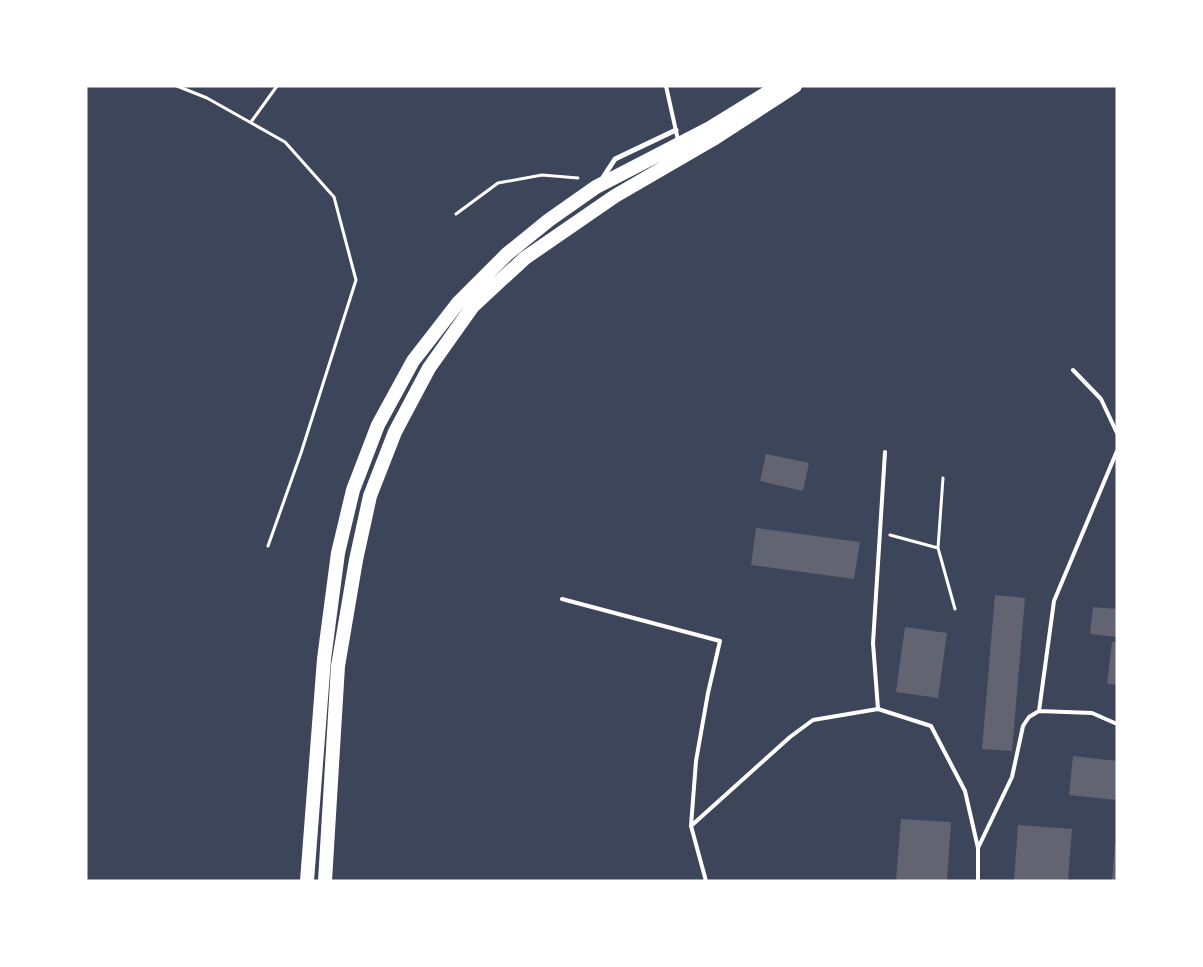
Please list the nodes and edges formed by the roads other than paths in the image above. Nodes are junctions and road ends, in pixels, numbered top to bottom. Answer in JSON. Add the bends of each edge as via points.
{"nodes":[{"id":1,"x":666,"y":86,"type":"edge"},
{"id":2,"x":778,"y":86,"type":"edge"},
{"id":3,"x":795,"y":86,"type":"edge"},
{"id":4,"x":676,"y":130,"type":"junction"},
{"id":5,"x":680,"y":151,"type":"junction"},
{"id":6,"x":599,"y":184,"type":"junction"},
{"id":7,"x":1073,"y":370,"type":"dead end"},
{"id":8,"x":1117,"y":433,"type":"edge"},
{"id":9,"x":1117,"y":450,"type":"edge"},
{"id":10,"x":885,"y":452,"type":"dead end"},
{"id":11,"x":562,"y":599,"type":"dead end"},
{"id":12,"x":878,"y":709,"type":"junction"},
{"id":13,"x":1039,"y":711,"type":"junction"},
{"id":14,"x":1117,"y":724,"type":"edge"},
{"id":15,"x":690,"y":826,"type":"junction"},
{"id":16,"x":978,"y":848,"type":"junction"},
{"id":17,"x":307,"y":881,"type":"edge"},
{"id":18,"x":325,"y":881,"type":"edge"},
{"id":19,"x":706,"y":881,"type":"edge"},
{"id":20,"x":978,"y":881,"type":"edge"}],
"edges":[{"from":1,"to":4,"type":"lane"},
{"from":2,"to":5,"type":"highway"},
{"from":3,"to":5,"type":"highway","via":[[715,138]]},
{"from":4,"to":5,"type":"lane"},
{"from":4,"to":6,"type":"street","via":[[615,160]]},
{"from":5,"to":6,"type":"highway"},
{"from":5,"to":18,"type":"highway","via":[[525,258],[473,306],[429,368],[395,432],[370,496],[338,666]]},
{"from":6,"to":17,"type":"highway","via":[[507,254],[458,303],[413,361],[378,425],[353,490],[338,553],[324,659]]},
{"from":7,"to":8,"type":"lane","via":[[1101,399]]},
{"from":9,"to":13,"type":"lane","via":[[1054,601]]},
{"from":10,"to":12,"type":"lane","via":[[872,643]]},
{"from":11,"to":15,"type":"lane","via":[[720,641],[696,760]]},
{"from":12,"to":15,"type":"lane","via":[[814,720],[790,737]]},
{"from":12,"to":16,"type":"lane","via":[[931,726],[965,791]]},
{"from":13,"to":14,"type":"lane","via":[[1092,713]]},
{"from":13,"to":16,"type":"lane","via":[[1029,716],[1023,726],[1012,777]]},
{"from":15,"to":19,"type":"lane"},
{"from":16,"to":20,"type":"lane"}]}
